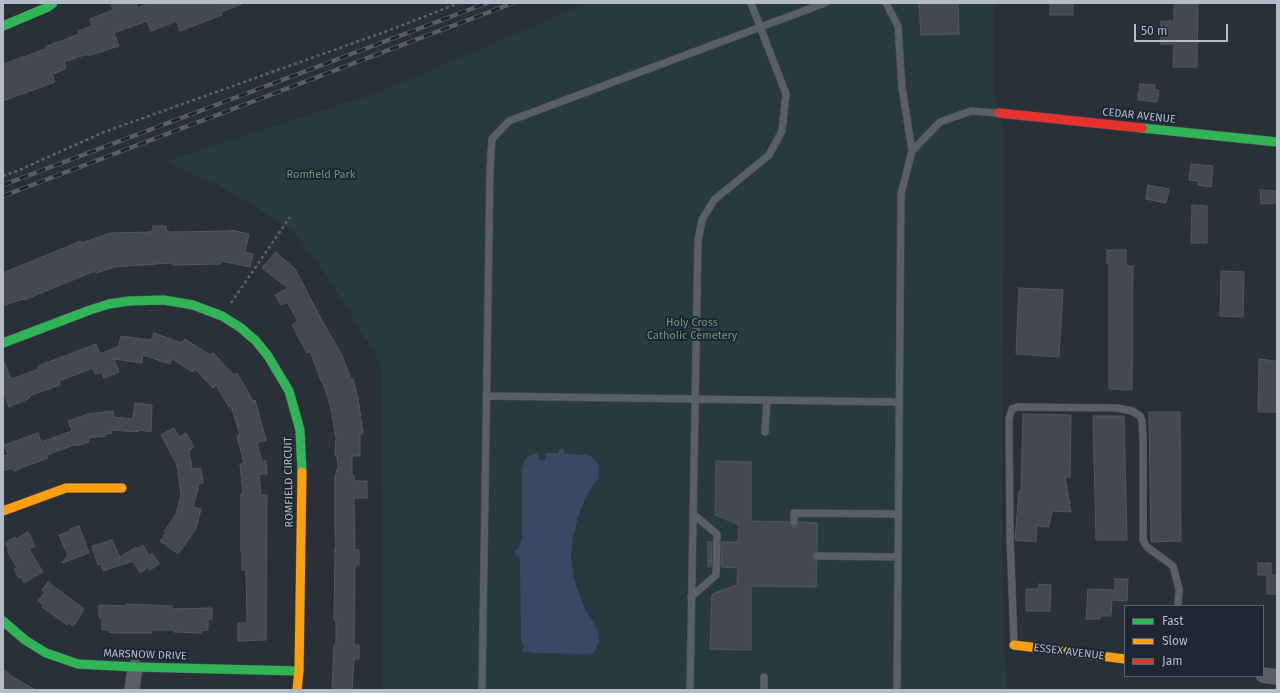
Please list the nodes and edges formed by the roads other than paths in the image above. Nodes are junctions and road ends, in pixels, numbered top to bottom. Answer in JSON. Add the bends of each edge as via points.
{"nodes":[{"id":1,"x":53,"y":3,"type":"edge"},
{"id":2,"x":751,"y":3,"type":"edge"},
{"id":3,"x":825,"y":3,"type":"edge"},
{"id":4,"x":886,"y":3,"type":"edge"},
{"id":5,"x":3,"y":26,"type":"edge"},
{"id":6,"x":760,"y":28,"type":"junction"},
{"id":7,"x":999,"y":113,"type":"joint"},
{"id":8,"x":1277,"y":142,"type":"edge"},
{"id":9,"x":912,"y":151,"type":"junction"},
{"id":10,"x":3,"y":343,"type":"edge"},
{"id":11,"x":486,"y":396,"type":"junction"},
{"id":12,"x":694,"y":399,"type":"junction"},
{"id":13,"x":767,"y":400,"type":"junction"},
{"id":14,"x":898,"y":402,"type":"junction"},
{"id":15,"x":765,"y":432,"type":"dead end"},
{"id":16,"x":122,"y":488,"type":"dead end"},
{"id":17,"x":3,"y":511,"type":"edge"},
{"id":18,"x":693,"y":514,"type":"junction"},
{"id":19,"x":898,"y":514,"type":"junction"},
{"id":20,"x":794,"y":522,"type":"dead end"},
{"id":21,"x":817,"y":556,"type":"dead end"},
{"id":22,"x":898,"y":556,"type":"junction"},
{"id":23,"x":691,"y":597,"type":"junction"},
{"id":24,"x":1178,"y":605,"type":"edge"},
{"id":25,"x":3,"y":621,"type":"edge"},
{"id":26,"x":1014,"y":645,"type":"joint"},
{"id":27,"x":1124,"y":659,"type":"edge"},
{"id":28,"x":135,"y":667,"type":"junction"},
{"id":29,"x":299,"y":671,"type":"junction"},
{"id":30,"x":1264,"y":675,"type":"edge"},
{"id":31,"x":764,"y":677,"type":"dead end"},
{"id":32,"x":1277,"y":677,"type":"edge"},
{"id":33,"x":132,"y":690,"type":"edge"},
{"id":34,"x":297,"y":690,"type":"edge"},
{"id":35,"x":482,"y":690,"type":"edge"},
{"id":36,"x":690,"y":690,"type":"edge"},
{"id":37,"x":764,"y":690,"type":"edge"},
{"id":38,"x":897,"y":690,"type":"edge"}],
"edges":[{"from":1,"to":5,"type":"street"},
{"from":2,"to":6,"type":"lane"},
{"from":3,"to":6,"type":"lane"},
{"from":4,"to":9,"type":"lane","via":[[898,26],[902,88]]},
{"from":6,"to":11,"type":"lane","via":[[509,120],[492,139]]},
{"from":6,"to":12,"type":"lane","via":[[786,94],[782,131],[769,155],[714,200],[702,220],[698,241]]},
{"from":7,"to":8,"type":"street","name":"CEDAR AVENUE"},
{"from":7,"to":9,"type":"lane","via":[[971,111],[940,122]]},
{"from":9,"to":14,"type":"lane","via":[[901,194]]},
{"from":10,"to":29,"type":"street","name":"ROMFIELD CIRCUIT","via":[[109,304],[146,300],[179,302],[208,310],[242,328],[256,341],[289,391],[298,423],[302,455]]},
{"from":11,"to":12,"type":"lane"},
{"from":11,"to":35,"type":"lane"},
{"from":12,"to":13,"type":"lane"},
{"from":12,"to":18,"type":"lane"},
{"from":13,"to":14,"type":"lane"},
{"from":13,"to":15,"type":"lane"},
{"from":14,"to":19,"type":"lane"},
{"from":16,"to":17,"type":"street","via":[[66,488]]},
{"from":18,"to":23,"type":"lane"},
{"from":18,"to":23,"type":"lane","via":[[717,534],[716,575]]},
{"from":19,"to":20,"type":"lane","via":[[794,513]]},
{"from":19,"to":22,"type":"lane"},
{"from":21,"to":22,"type":"lane"},
{"from":22,"to":38,"type":"lane"},
{"from":23,"to":36,"type":"lane"},
{"from":24,"to":26,"type":"lane","via":[[1179,589],[1173,566],[1147,547],[1143,540],[1143,440],[1140,416],[1132,411],[1117,408],[1018,407],[1012,409],[1008,418]]},
{"from":25,"to":28,"type":"street","name":"MARSNOW DRIVE","via":[[24,640],[46,653],[78,664]]},
{"from":26,"to":27,"type":"street","name":"ESSEX AVENUE"},
{"from":28,"to":29,"type":"street","name":"MARSNOW DRIVE"},
{"from":28,"to":33,"type":"street"},
{"from":29,"to":34,"type":"street","name":"ROMFIELD CIRCUIT"},
{"from":30,"to":32,"type":"street"},
{"from":31,"to":37,"type":"lane"}]}
